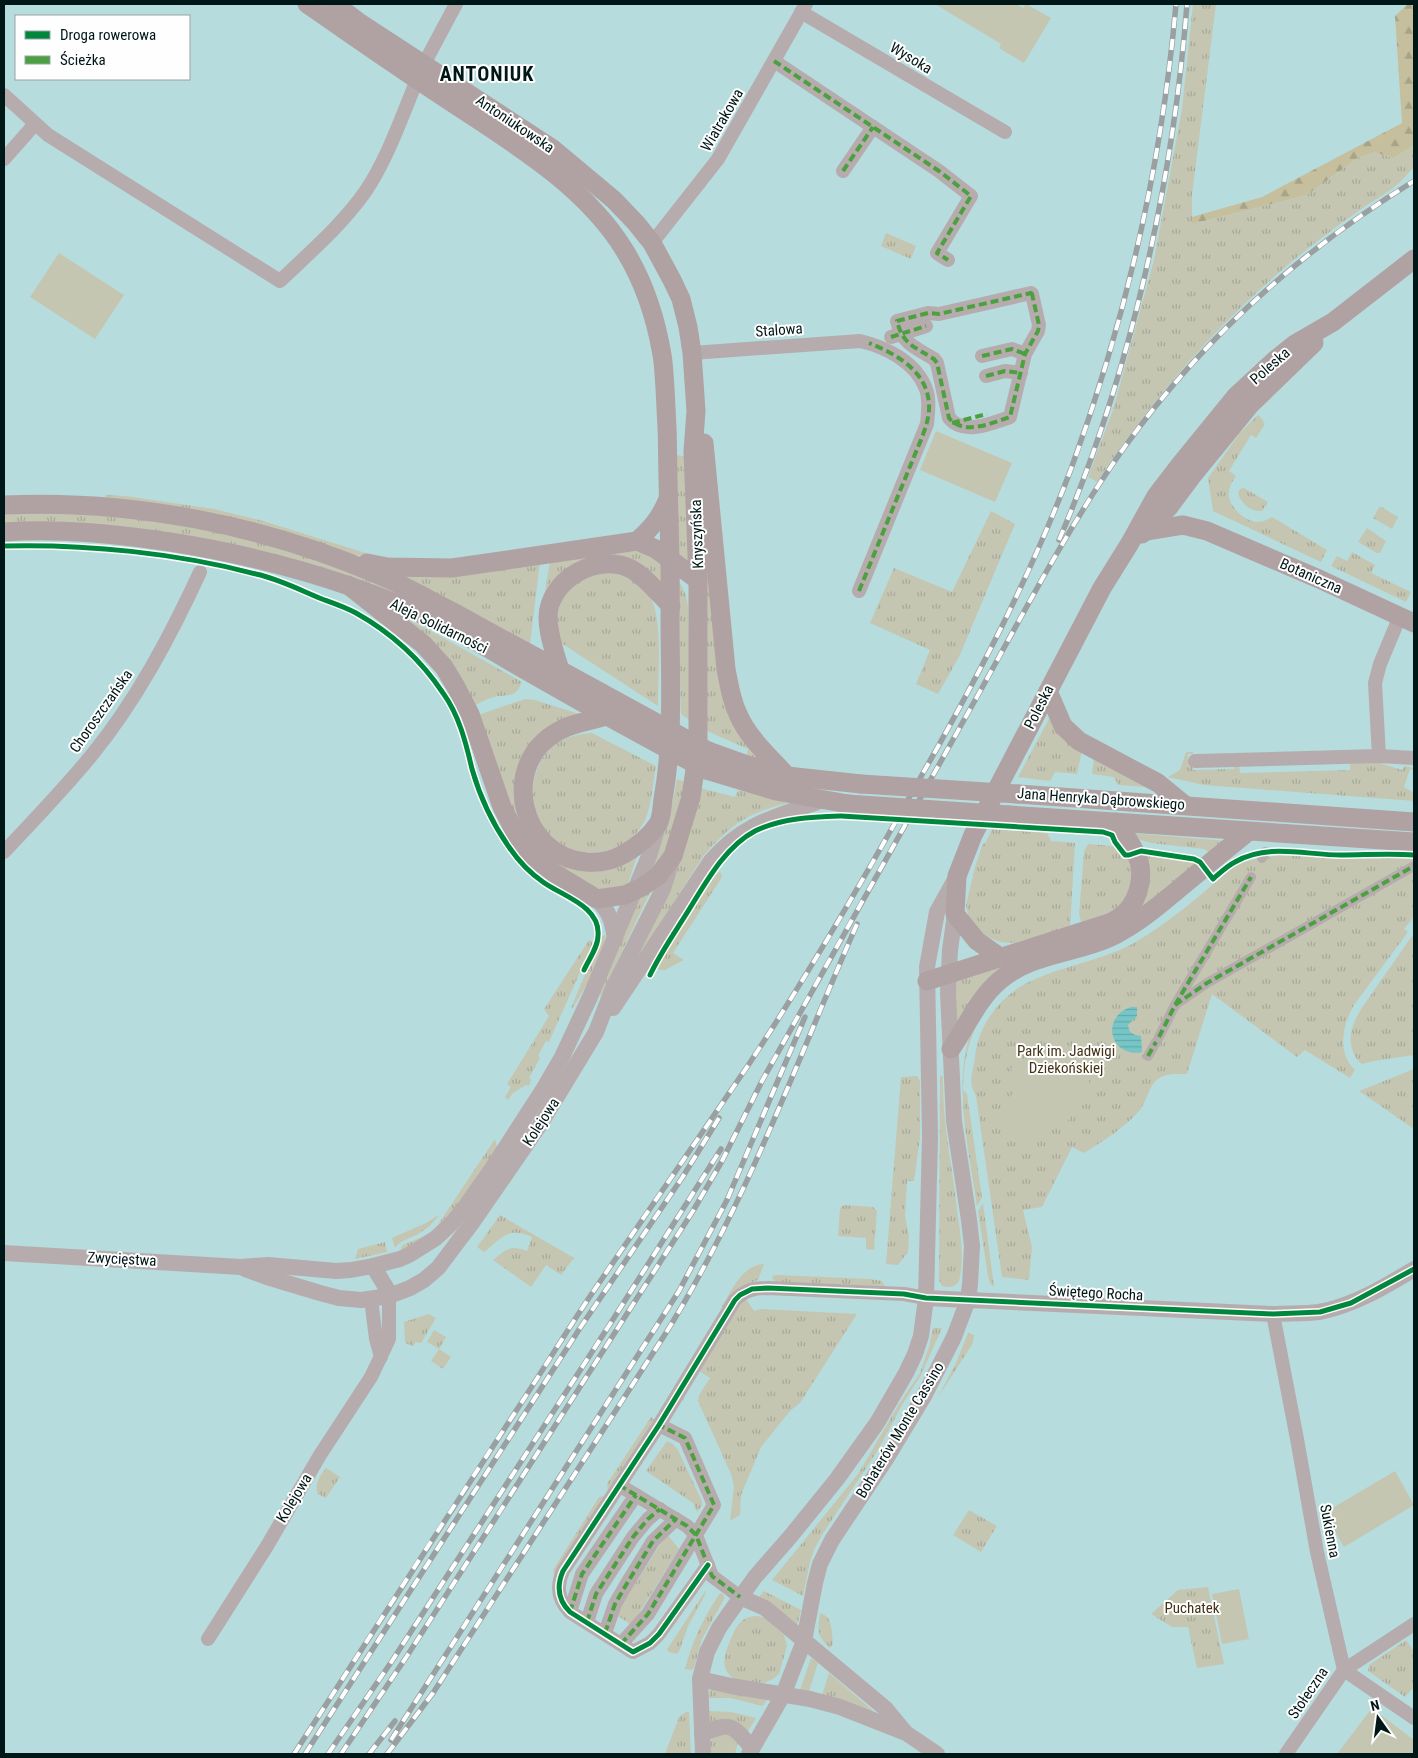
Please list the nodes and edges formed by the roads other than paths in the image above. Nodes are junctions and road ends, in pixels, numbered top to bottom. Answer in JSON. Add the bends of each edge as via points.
{"nodes":[{"id":1,"x":307,"y":4,"type":"edge"},
{"id":2,"x":335,"y":4,"type":"edge"},
{"id":3,"x":456,"y":4,"type":"edge"},
{"id":4,"x":804,"y":8,"type":"edge"},
{"id":5,"x":774,"y":61,"type":"junction"},
{"id":6,"x":421,"y":72,"type":"junction"},
{"id":7,"x":4,"y":95,"type":"edge"},
{"id":8,"x":35,"y":124,"type":"junction"},
{"id":9,"x":873,"y":127,"type":"junction"},
{"id":10,"x":1005,"y":132,"type":"dead end"},
{"id":11,"x":4,"y":159,"type":"edge"},
{"id":12,"x":843,"y":171,"type":"dead end"},
{"id":13,"x":582,"y":172,"type":"junction"},
{"id":14,"x":568,"y":186,"type":"junction"},
{"id":15,"x":595,"y":212,"type":"joint"},
{"id":16,"x":636,"y":223,"type":"joint"},
{"id":17,"x":652,"y":243,"type":"junction"},
{"id":18,"x":1414,"y":259,"type":"edge"},
{"id":19,"x":948,"y":260,"type":"dead end"},
{"id":20,"x":926,"y":326,"type":"dead end"},
{"id":21,"x":895,"y":335,"type":"junction"},
{"id":22,"x":692,"y":353,"type":"junction"},
{"id":23,"x":1025,"y":354,"type":"junction"},
{"id":24,"x":982,"y":356,"type":"dead end"},
{"id":25,"x":1020,"y":373,"type":"junction"},
{"id":26,"x":986,"y":376,"type":"dead end"},
{"id":27,"x":696,"y":411,"type":"junction"},
{"id":28,"x":987,"y":414,"type":"dead end"},
{"id":29,"x":952,"y":423,"type":"junction"},
{"id":30,"x":668,"y":496,"type":"junction"},
{"id":31,"x":1163,"y":501,"type":"junction"},
{"id":32,"x":4,"y":505,"type":"edge"},
{"id":33,"x":1183,"y":525,"type":"junction"},
{"id":34,"x":1146,"y":531,"type":"junction"},
{"id":35,"x":1208,"y":531,"type":"junction"},
{"id":36,"x":4,"y":532,"type":"edge"},
{"id":37,"x":636,"y":541,"type":"junction"},
{"id":38,"x":1130,"y":543,"type":"junction"},
{"id":39,"x":332,"y":556,"type":"junction"},
{"id":40,"x":670,"y":558,"type":"junction"},
{"id":41,"x":200,"y":572,"type":"dead end"},
{"id":42,"x":698,"y":580,"type":"junction"},
{"id":43,"x":348,"y":585,"type":"junction"},
{"id":44,"x":859,"y":591,"type":"dead end"},
{"id":45,"x":420,"y":604,"type":"junction"},
{"id":46,"x":670,"y":606,"type":"junction"},
{"id":47,"x":1407,"y":620,"type":"edge"},
{"id":48,"x":560,"y":670,"type":"junction"},
{"id":49,"x":1048,"y":691,"type":"junction"},
{"id":50,"x":607,"y":716,"type":"junction"},
{"id":51,"x":1379,"y":756,"type":"junction"},
{"id":52,"x":1414,"y":758,"type":"edge"},
{"id":53,"x":1195,"y":761,"type":"dead end"},
{"id":54,"x":787,"y":776,"type":"junction"},
{"id":55,"x":823,"y":800,"type":"junction"},
{"id":56,"x":848,"y":804,"type":"joint"},
{"id":57,"x":1185,"y":805,"type":"junction"},
{"id":58,"x":659,"y":822,"type":"junction"},
{"id":59,"x":1112,"y":822,"type":"junction"},
{"id":60,"x":1414,"y":822,"type":"edge"},
{"id":61,"x":1248,"y":832,"type":"junction"},
{"id":62,"x":1414,"y":842,"type":"edge"},
{"id":63,"x":4,"y":852,"type":"edge"},
{"id":64,"x":673,"y":856,"type":"junction"},
{"id":65,"x":1414,"y":866,"type":"edge"},
{"id":66,"x":957,"y":876,"type":"junction"},
{"id":67,"x":1251,"y":877,"type":"dead end"},
{"id":68,"x":634,"y":892,"type":"junction"},
{"id":69,"x":597,"y":899,"type":"junction"},
{"id":70,"x":955,"y":914,"type":"junction"},
{"id":71,"x":614,"y":939,"type":"junction"},
{"id":72,"x":1000,"y":957,"type":"junction"},
{"id":73,"x":948,"y":974,"type":"junction"},
{"id":74,"x":927,"y":981,"type":"junction"},
{"id":75,"x":1175,"y":1005,"type":"junction"},
{"id":76,"x":596,"y":1032,"type":"junction"},
{"id":77,"x":951,"y":1049,"type":"junction"},
{"id":78,"x":1148,"y":1056,"type":"dead end"},
{"id":79,"x":422,"y":1248,"type":"junction"},
{"id":80,"x":4,"y":1253,"type":"edge"},
{"id":81,"x":374,"y":1266,"type":"junction"},
{"id":82,"x":241,"y":1267,"type":"junction"},
{"id":83,"x":438,"y":1268,"type":"junction"},
{"id":84,"x":1414,"y":1269,"type":"edge"},
{"id":85,"x":326,"y":1270,"type":"junction"},
{"id":86,"x":320,"y":1293,"type":"junction"},
{"id":87,"x":389,"y":1296,"type":"junction"},
{"id":88,"x":926,"y":1298,"type":"junction"},
{"id":89,"x":371,"y":1300,"type":"junction"},
{"id":90,"x":968,"y":1300,"type":"junction"},
{"id":91,"x":1273,"y":1314,"type":"junction"},
{"id":92,"x":381,"y":1357,"type":"junction"},
{"id":93,"x":658,"y":1425,"type":"junction"},
{"id":94,"x":619,"y":1485,"type":"junction"},
{"id":95,"x":636,"y":1495,"type":"junction"},
{"id":96,"x":660,"y":1509,"type":"junction"},
{"id":97,"x":676,"y":1519,"type":"junction"},
{"id":98,"x":696,"y":1535,"type":"junction"},
{"id":99,"x":708,"y":1565,"type":"junction"},
{"id":100,"x":740,"y":1597,"type":"junction"},
{"id":101,"x":570,"y":1612,"type":"junction"},
{"id":102,"x":587,"y":1622,"type":"junction"},
{"id":103,"x":1414,"y":1624,"type":"edge"},
{"id":104,"x":605,"y":1633,"type":"junction"},
{"id":105,"x":208,"y":1639,"type":"dead end"},
{"id":106,"x":804,"y":1641,"type":"junction"},
{"id":107,"x":621,"y":1644,"type":"junction"},
{"id":108,"x":1344,"y":1670,"type":"junction"},
{"id":109,"x":700,"y":1679,"type":"junction"},
{"id":110,"x":783,"y":1695,"type":"junction"},
{"id":111,"x":1414,"y":1718,"type":"edge"},
{"id":112,"x":906,"y":1733,"type":"junction"},
{"id":113,"x":702,"y":1734,"type":"junction"},
{"id":114,"x":751,"y":1751,"type":"edge"},
{"id":115,"x":703,"y":1754,"type":"edge"},
{"id":116,"x":937,"y":1754,"type":"edge"},
{"id":117,"x":1286,"y":1754,"type":"edge"}],
"edges":[{"from":1,"to":6,"type":"main road","name":"Antoniukowska"},
{"from":2,"to":6,"type":"main road","name":"Antoniukowska"},
{"from":3,"to":6,"type":"street"},
{"from":4,"to":5,"type":"street","name":"Wiatrakowa"},
{"from":4,"to":10,"type":"street","name":"Wysoka"},
{"from":5,"to":9,"type":"street"},
{"from":5,"to":17,"type":"street","name":"Wiatrakowa","via":[[718,159]]},
{"from":6,"to":8,"type":"street","via":[[365,191],[343,221],[280,281]]},
{"from":6,"to":13,"type":"main road","name":"Antoniukowska","via":[[553,149]]},
{"from":6,"to":14,"type":"main road","name":"Antoniukowska"},
{"from":7,"to":8,"type":"street"},
{"from":8,"to":11,"type":"street"},
{"from":9,"to":12,"type":"street"},
{"from":9,"to":19,"type":"street","via":[[971,196],[937,253]]},
{"from":13,"to":14,"type":"main road","via":[[568,176]]},
{"from":13,"to":16,"type":"main road","name":"Antoniukowska"},
{"from":14,"to":15,"type":"main road","name":"Antoniukowska"},
{"from":15,"to":30,"type":"main road","name":"Knyszyńska","via":[[624,250],[652,313],[662,357]]},
{"from":16,"to":17,"type":"main road","name":"Knyszyńska"},
{"from":17,"to":22,"type":"main road","name":"Knyszyńska","via":[[681,299]]},
{"from":18,"to":31,"type":"main road","name":"Poleska","via":[[1333,322],[1288,350],[1236,396]]},
{"from":20,"to":21,"type":"street"},
{"from":21,"to":23,"type":"street","via":[[897,321],[1031,293],[1039,324]]},
{"from":21,"to":29,"type":"street","via":[[937,362]]},
{"from":22,"to":27,"type":"main road","name":"Knyszyńska"},
{"from":22,"to":44,"type":"street","name":"Stalowa","via":[[860,341],[896,356],[910,365],[920,378],[929,409],[927,424]]},
{"from":23,"to":24,"type":"street","via":[[1012,349]]},
{"from":23,"to":25,"type":"street"},
{"from":25,"to":26,"type":"street","via":[[1005,371]]},
{"from":25,"to":29,"type":"street","via":[[1010,418],[971,428]]},
{"from":27,"to":42,"type":"main road","name":"Knyszyńska"},
{"from":27,"to":54,"type":"main road","via":[[706,450],[730,688],[737,714],[744,725]]},
{"from":28,"to":29,"type":"street"},
{"from":30,"to":37,"type":"main road","via":[[654,525]]},
{"from":30,"to":40,"type":"main road","name":"Knyszyńska"},
{"from":31,"to":33,"type":"main road"},
{"from":31,"to":34,"type":"main road","name":"Poleska"},
{"from":31,"to":35,"type":"main road","name":"Botaniczna"},
{"from":31,"to":38,"type":"main road","name":"Poleska"},
{"from":32,"to":39,"type":"main road","name":"Aleja Solidarności","via":[[74,504],[173,515],[244,529]]},
{"from":33,"to":34,"type":"main road","name":"Botaniczna"},
{"from":33,"to":35,"type":"main road","name":"Botaniczna"},
{"from":34,"to":38,"type":"main road","name":"Poleska"},
{"from":35,"to":47,"type":"main road","name":"Botaniczna"},
{"from":36,"to":43,"type":"main road","name":"Aleja Solidarności","via":[[92,532],[198,546],[305,570]]},
{"from":37,"to":39,"type":"main road","via":[[452,568],[386,567]]},
{"from":37,"to":40,"type":"main road"},
{"from":38,"to":49,"type":"main road","name":"Poleska","via":[[1102,588]]},
{"from":39,"to":45,"type":"main road","name":"Aleja Solidarności","via":[[380,575]]},
{"from":40,"to":42,"type":"main road"},
{"from":40,"to":46,"type":"main road","name":"Knyszyńska"},
{"from":41,"to":63,"type":"street","name":"Choroszczańska","via":[[172,631],[115,722],[91,756]]},
{"from":42,"to":64,"type":"main road","name":"Knyszyńska","via":[[698,749],[691,797]]},
{"from":43,"to":45,"type":"main road","name":"Aleja Solidarności"},
{"from":43,"to":69,"type":"main road","via":[[423,644],[444,667],[470,714],[502,807],[520,842],[554,873]]},
{"from":45,"to":48,"type":"main road","name":"Aleja Solidarności"},
{"from":45,"to":50,"type":"main road","name":"Aleja Solidarności","via":[[475,641]]},
{"from":46,"to":48,"type":"main road","via":[[641,576],[622,565],[589,567],[573,574],[560,587],[548,616]]},
{"from":46,"to":58,"type":"main road","name":"Knyszyńska","via":[[670,738]]},
{"from":47,"to":51,"type":"street","via":[[1380,664],[1376,683]]},
{"from":48,"to":54,"type":"main road","name":"Aleja Solidarności","bridge":true,"via":[[708,751]]},
{"from":49,"to":57,"type":"main road","via":[[1063,726],[1079,741],[1158,783]]},
{"from":49,"to":66,"type":"main road","name":"Poleska","via":[[973,835]]},
{"from":50,"to":55,"type":"main road","name":"Aleja Solidarności","bridge":true,"via":[[706,770],[776,791]]},
{"from":50,"to":58,"type":"main road","via":[[558,731],[542,742],[532,756],[523,786],[524,807],[530,822],[541,840],[555,852],[575,861],[596,863],[634,848]]},
{"from":51,"to":52,"type":"street"},
{"from":51,"to":53,"type":"street"},
{"from":54,"to":57,"type":"main road","name":"Jana Henryka Dąbrowskiego","bridge":true,"via":[[861,784]]},
{"from":55,"to":56,"type":"main road","name":"Aleja Solidarności"},
{"from":55,"to":76,"type":"street","via":[[762,822],[724,845]]},
{"from":56,"to":59,"type":"main road","name":"Jana Henryka Dąbrowskiego","bridge":true},
{"from":57,"to":60,"type":"main road","name":"Jana Henryka Dąbrowskiego"},
{"from":58,"to":68,"type":"street","name":"Kolejowa"},
{"from":59,"to":61,"type":"main road","name":"Jana Henryka Dąbrowskiego"},
{"from":59,"to":72,"type":"main road","via":[[1136,853],[1141,866],[1136,898],[1125,913],[1112,922]]},
{"from":61,"to":62,"type":"main road","name":"Jana Henryka Dąbrowskiego"},
{"from":61,"to":77,"type":"main road","via":[[1120,933],[1030,962],[1000,980],[986,994]]},
{"from":64,"to":68,"type":"main road","name":"Knyszyńska","via":[[658,876]]},
{"from":64,"to":76,"type":"street","name":"Kolejowa","via":[[663,890],[613,988]]},
{"from":65,"to":75,"type":"street"},
{"from":66,"to":70,"type":"main road","name":"Poleska"},
{"from":66,"to":74,"type":"street","name":"Poleska","via":[[937,912]]},
{"from":67,"to":75,"type":"street"},
{"from":68,"to":69,"type":"main road"},
{"from":68,"to":71,"type":"street","name":"Kolejowa"},
{"from":69,"to":71,"type":"street","via":[[609,914]]},
{"from":70,"to":72,"type":"main road","via":[[977,941]]},
{"from":70,"to":73,"type":"street","name":"Poleska"},
{"from":71,"to":79,"type":"street","name":"Kolejowa","via":[[562,1057],[544,1088],[465,1208],[442,1233]]},
{"from":72,"to":73,"type":"main road"},
{"from":73,"to":74,"type":"main road"},
{"from":73,"to":77,"type":"street","name":"Bohaterów Monte Cassino"},
{"from":74,"to":88,"type":"street","name":"Bohaterów Monte Cassino","via":[[930,1137]]},
{"from":75,"to":78,"type":"street"},
{"from":76,"to":83,"type":"street","name":"Kolejowa","via":[[539,1126]]},
{"from":77,"to":90,"type":"street","name":"Bohaterów Monte Cassino","via":[[954,1121],[972,1246]]},
{"from":79,"to":81,"type":"street","name":"Kolejowa","via":[[400,1259]]},
{"from":79,"to":83,"type":"street","via":[[427,1260]]},
{"from":80,"to":82,"type":"street","name":"Zwycięstwa"},
{"from":81,"to":85,"type":"street","name":"Zwycięstwa"},
{"from":81,"to":87,"type":"street"},
{"from":81,"to":89,"type":"street"},
{"from":82,"to":85,"type":"street","name":"Zwycięstwa","via":[[268,1265]]},
{"from":82,"to":86,"type":"street","name":"Zwycięstwa"},
{"from":83,"to":87,"type":"street","name":"Kolejowa","via":[[410,1288]]},
{"from":84,"to":91,"type":"street","name":"Świętego Rocha","via":[[1351,1303],[1320,1312]]},
{"from":85,"to":86,"type":"street","via":[[326,1282]]},
{"from":86,"to":89,"type":"street","name":"Zwycięstwa","via":[[352,1300]]},
{"from":87,"to":89,"type":"street","name":"Zwycięstwa"},
{"from":87,"to":92,"type":"street","name":"Kolejowa","via":[[389,1339]]},
{"from":88,"to":90,"type":"street","name":"Świętego Rocha"},
{"from":88,"to":93,"type":"street","name":"Świętego Rocha","via":[[904,1294],[752,1289],[735,1300]]},
{"from":88,"to":100,"type":"street","name":"Bohaterów Monte Cassino","via":[[915,1354],[877,1423],[837,1479]]},
{"from":89,"to":92,"type":"street"},
{"from":90,"to":91,"type":"street","name":"Świętego Rocha"},
{"from":90,"to":106,"type":"street","name":"Bohaterów Monte Cassino","via":[[954,1337],[924,1396],[820,1564]]},
{"from":91,"to":108,"type":"street","name":"Sukienna","via":[[1316,1546]]},
{"from":92,"to":105,"type":"street","name":"Kolejowa"},
{"from":93,"to":94,"type":"street","name":"Świętego Rocha"},
{"from":93,"to":98,"type":"street","via":[[685,1438],[714,1505]]},
{"from":94,"to":95,"type":"street"},
{"from":94,"to":101,"type":"street","name":"Świętego Rocha","via":[[558,1580],[560,1597]]},
{"from":95,"to":96,"type":"street"},
{"from":95,"to":101,"type":"street","via":[[582,1574]]},
{"from":96,"to":97,"type":"street"},
{"from":96,"to":102,"type":"street","via":[[643,1523],[628,1544],[596,1594]]},
{"from":97,"to":98,"type":"street"},
{"from":97,"to":104,"type":"street","via":[[653,1541],[615,1604]]},
{"from":98,"to":99,"type":"street"},
{"from":98,"to":107,"type":"street","via":[[648,1614]]},
{"from":99,"to":100,"type":"street","via":[[712,1576]]},
{"from":99,"to":107,"type":"street","via":[[650,1643],[633,1652]]},
{"from":100,"to":106,"type":"street","via":[[765,1608]]},
{"from":100,"to":109,"type":"street","name":"Bohaterów Monte Cassino","via":[[707,1652]]},
{"from":101,"to":102,"type":"street"},
{"from":102,"to":104,"type":"street"},
{"from":103,"to":108,"type":"street","name":"Stołeczna"},
{"from":104,"to":107,"type":"street"},
{"from":106,"to":110,"type":"street","name":"Bohaterów Monte Cassino"},
{"from":106,"to":112,"type":"street","via":[[886,1709]]},
{"from":108,"to":111,"type":"street"},
{"from":108,"to":117,"type":"street","name":"Stołeczna"},
{"from":109,"to":110,"type":"street"},
{"from":109,"to":113,"type":"street"},
{"from":110,"to":112,"type":"street","via":[[840,1707]]},
{"from":110,"to":114,"type":"street"},
{"from":112,"to":116,"type":"street"},
{"from":113,"to":114,"type":"street","via":[[729,1726],[738,1731]]},
{"from":113,"to":115,"type":"street"}]}
